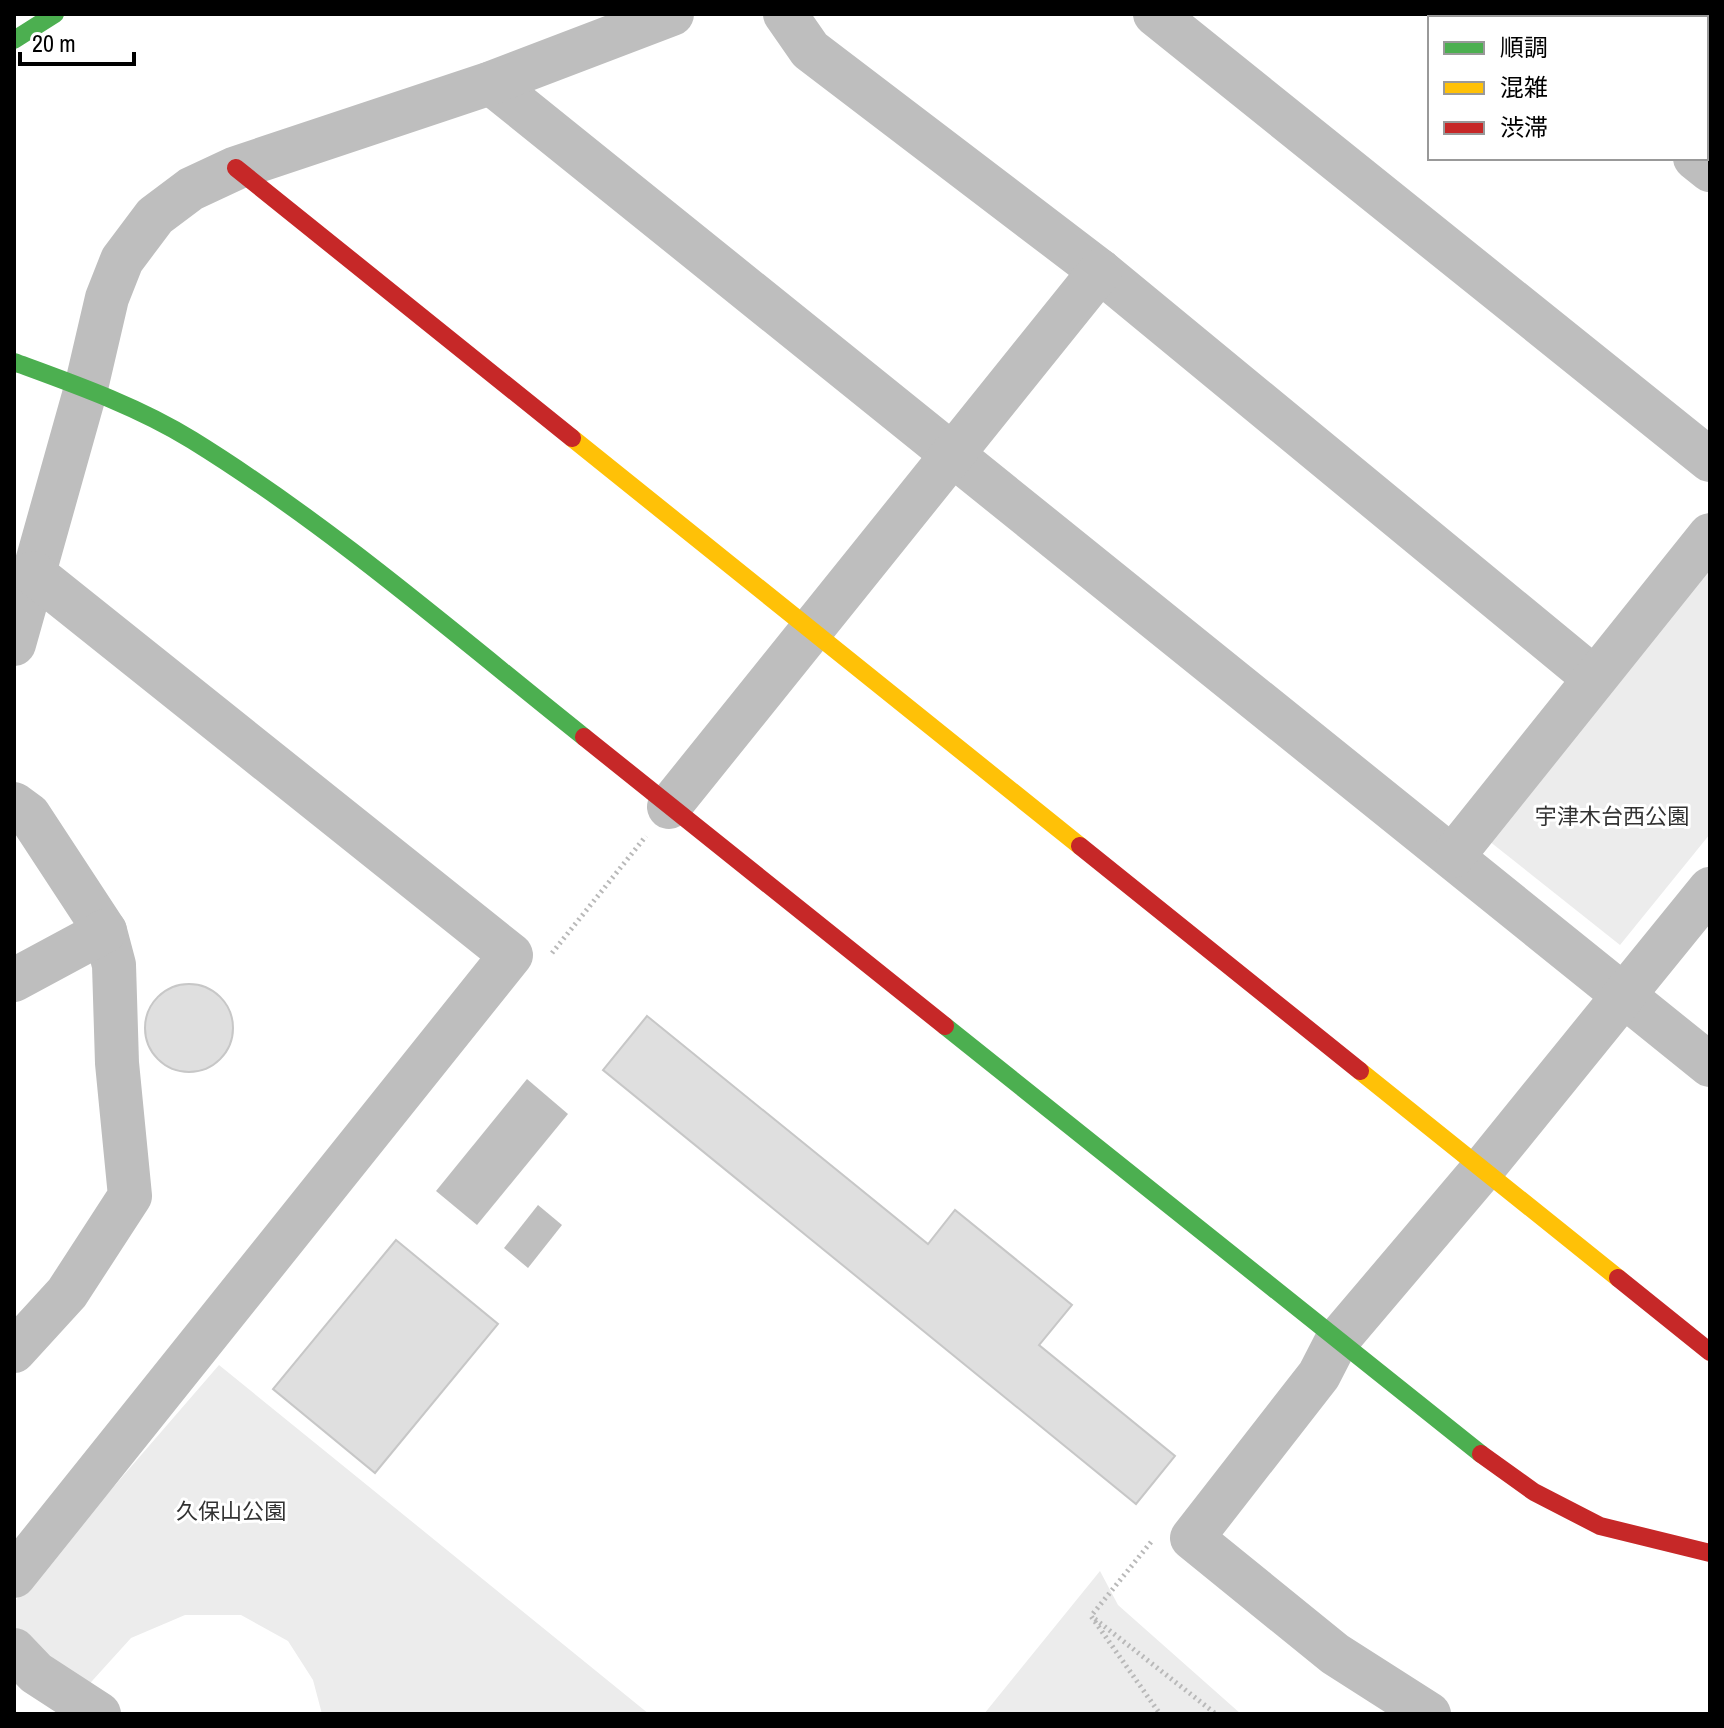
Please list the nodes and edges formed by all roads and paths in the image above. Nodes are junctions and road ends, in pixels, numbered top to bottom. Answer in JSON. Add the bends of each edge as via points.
{"nodes":[{"id":1,"x":55,"y":14,"type":"edge"},
{"id":2,"x":672,"y":14,"type":"edge"},
{"id":3,"x":785,"y":14,"type":"edge"},
{"id":4,"x":1155,"y":14,"type":"edge"},
{"id":5,"x":14,"y":40,"type":"edge"},
{"id":6,"x":491,"y":83,"type":"junction"},
{"id":7,"x":236,"y":168,"type":"junction"},
{"id":8,"x":1100,"y":271,"type":"junction"},
{"id":9,"x":14,"y":362,"type":"edge"},
{"id":10,"x":86,"y":388,"type":"junction"},
{"id":11,"x":954,"y":454,"type":"junction"},
{"id":12,"x":1710,"y":460,"type":"edge"},
{"id":13,"x":1710,"y":535,"type":"edge"},
{"id":14,"x":33,"y":573,"type":"junction"},
{"id":15,"x":811,"y":632,"type":"junction"},
{"id":16,"x":14,"y":644,"type":"edge"},
{"id":17,"x":1594,"y":678,"type":"junction"},
{"id":18,"x":14,"y":804,"type":"edge"},
{"id":19,"x":669,"y":807,"type":"junction"},
{"id":20,"x":1453,"y":856,"type":"junction"},
{"id":21,"x":1710,"y":889,"type":"edge"},
{"id":22,"x":105,"y":931,"type":"junction"},
{"id":23,"x":14,"y":980,"type":"edge"},
{"id":24,"x":1624,"y":996,"type":"junction"},
{"id":25,"x":1710,"y":1065,"type":"edge"},
{"id":26,"x":1482,"y":1170,"type":"junction"},
{"id":27,"x":1336,"y":1342,"type":"junction"},
{"id":28,"x":14,"y":1351,"type":"edge"},
{"id":29,"x":1710,"y":1352,"type":"edge"},
{"id":30,"x":1160,"y":1532,"type":"dead end"},
{"id":31,"x":1710,"y":1553,"type":"edge"},
{"id":32,"x":14,"y":1576,"type":"edge"},
{"id":33,"x":1091,"y":1616,"type":"junction"},
{"id":34,"x":21,"y":1667,"type":"edge"},
{"id":35,"x":99,"y":1714,"type":"edge"},
{"id":36,"x":1160,"y":1714,"type":"edge"},
{"id":37,"x":1216,"y":1714,"type":"edge"},
{"id":38,"x":1429,"y":1714,"type":"edge"}],
"edges":[{"from":1,"to":5,"type":"street"},
{"from":2,"to":6,"type":"street"},
{"from":3,"to":8,"type":"street","via":[[810,50]]},
{"from":4,"to":12,"type":"street"},
{"from":6,"to":7,"type":"street"},
{"from":6,"to":11,"type":"street"},
{"from":7,"to":10,"type":"street","via":[[173,201],[122,260],[107,298]]},
{"from":7,"to":15,"type":"street"},
{"from":8,"to":11,"type":"street"},
{"from":8,"to":17,"type":"street"},
{"from":9,"to":10,"type":"street"},
{"from":10,"to":14,"type":"street"},
{"from":10,"to":19,"type":"street","via":[[190,439],[336,539]]},
{"from":11,"to":15,"type":"street"},
{"from":11,"to":20,"type":"street"},
{"from":13,"to":17,"type":"street"},
{"from":14,"to":16,"type":"street"},
{"from":14,"to":32,"type":"street","via":[[511,955]]},
{"from":15,"to":19,"type":"street"},
{"from":15,"to":26,"type":"street"},
{"from":17,"to":20,"type":"street"},
{"from":18,"to":22,"type":"street","via":[[29,815]]},
{"from":19,"to":27,"type":"street"},
{"from":20,"to":24,"type":"street"},
{"from":21,"to":24,"type":"street"},
{"from":22,"to":23,"type":"street"},
{"from":22,"to":28,"type":"street","via":[[114,965],[130,1196],[67,1293]]},
{"from":24,"to":25,"type":"street"},
{"from":24,"to":26,"type":"street"},
{"from":26,"to":27,"type":"street"},
{"from":26,"to":29,"type":"street"},
{"from":27,"to":31,"type":"street","via":[[1534,1492],[1600,1526]]},
{"from":27,"to":38,"type":"street","via":[[1319,1375],[1192,1538],[1335,1654]]},
{"from":30,"to":33,"type":"path"},
{"from":33,"to":36,"type":"path"},
{"from":33,"to":37,"type":"path"},
{"from":34,"to":35,"type":"street"}]}
